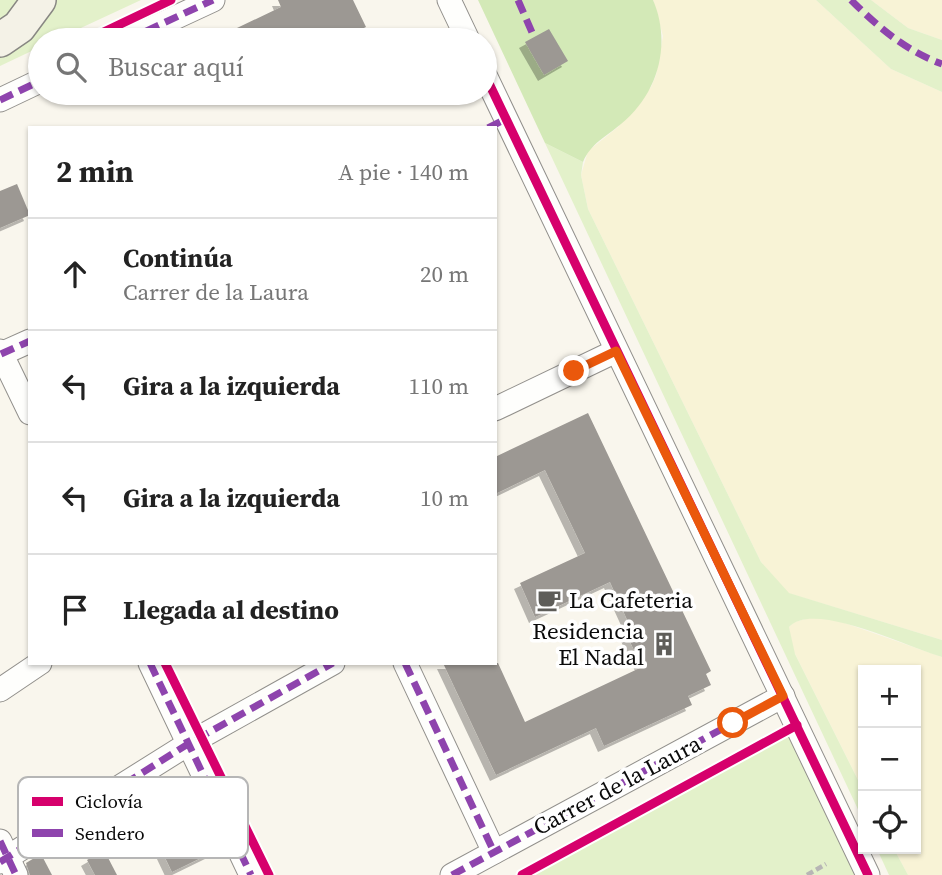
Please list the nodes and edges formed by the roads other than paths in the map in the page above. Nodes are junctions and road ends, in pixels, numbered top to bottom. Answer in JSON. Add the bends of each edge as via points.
{"nodes":[{"id":1,"x":39,"y":0,"type":"edge"},
{"id":2,"x":213,"y":0,"type":"edge"},
{"id":3,"x":449,"y":0,"type":"edge"},
{"id":4,"x":153,"y":28,"type":"edge"},
{"id":5,"x":462,"y":28,"type":"edge"},
{"id":6,"x":0,"y":40,"type":"edge"},
{"id":7,"x":28,"y":87,"type":"edge"},
{"id":8,"x":0,"y":100,"type":"edge"},
{"id":9,"x":492,"y":105,"type":"edge"},
{"id":10,"x":497,"y":124,"type":"edge"},
{"id":11,"x":28,"y":342,"type":"edge"},
{"id":12,"x":616,"y":351,"type":"junction"},
{"id":13,"x":1,"y":353,"type":"edge"},
{"id":14,"x":497,"y":408,"type":"edge"},
{"id":15,"x":28,"y":409,"type":"edge"},
{"id":16,"x":37,"y":665,"type":"edge"},
{"id":17,"x":150,"y":665,"type":"edge"},
{"id":18,"x":329,"y":665,"type":"edge"},
{"id":19,"x":406,"y":665,"type":"edge"},
{"id":20,"x":0,"y":690,"type":"edge"},
{"id":21,"x":783,"y":696,"type":"junction"},
{"id":22,"x":188,"y":744,"type":"junction"},
{"id":23,"x":136,"y":777,"type":"edge"},
{"id":24,"x":204,"y":777,"type":"edge"},
{"id":25,"x":494,"y":852,"type":"junction"},
{"id":26,"x":243,"y":858,"type":"edge"},
{"id":27,"x":251,"y":875,"type":"edge"},
{"id":28,"x":452,"y":875,"type":"edge"},
{"id":29,"x":868,"y":875,"type":"edge"}],
"edges":[{"from":1,"to":6,"type":"street","via":[[19,27]]},
{"from":2,"to":4,"type":"street"},
{"from":3,"to":5,"type":"street"},
{"from":7,"to":8,"type":"street"},
{"from":9,"to":10,"type":"street"},
{"from":10,"to":12,"type":"street"},
{"from":11,"to":13,"type":"street"},
{"from":12,"to":14,"type":"street"},
{"from":12,"to":21,"type":"street"},
{"from":13,"to":15,"type":"street"},
{"from":16,"to":20,"type":"street"},
{"from":17,"to":22,"type":"street"},
{"from":18,"to":22,"type":"street"},
{"from":19,"to":25,"type":"street"},
{"from":21,"to":25,"type":"street","name":"Carrer de la Laura"},
{"from":21,"to":29,"type":"street"},
{"from":22,"to":23,"type":"street"},
{"from":22,"to":24,"type":"street"},
{"from":25,"to":28,"type":"street","name":"Carrer de la Laura"},
{"from":26,"to":27,"type":"street"}]}
